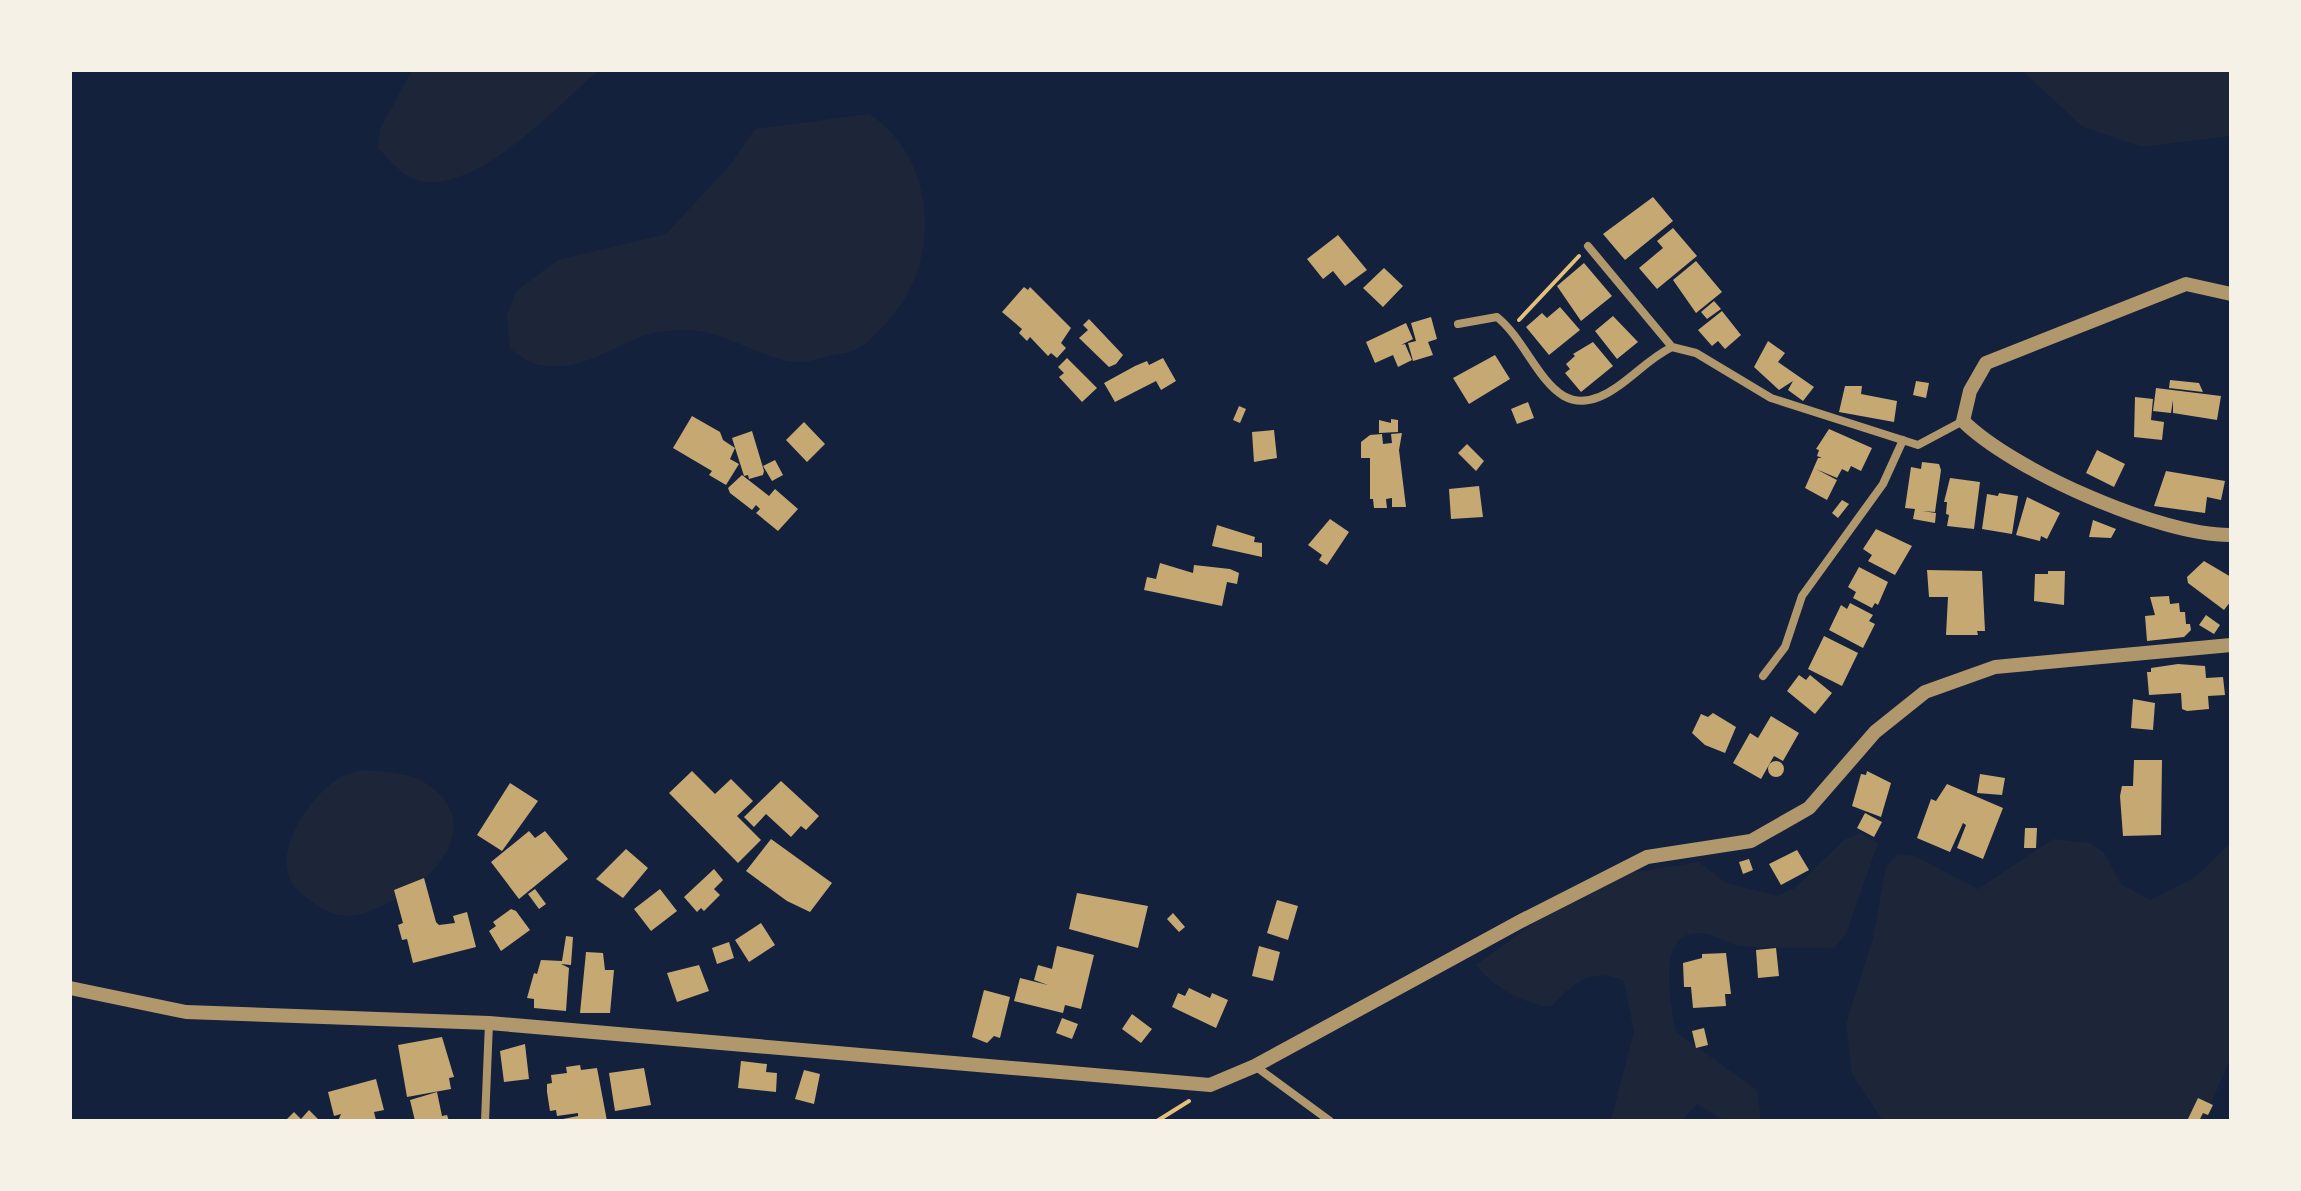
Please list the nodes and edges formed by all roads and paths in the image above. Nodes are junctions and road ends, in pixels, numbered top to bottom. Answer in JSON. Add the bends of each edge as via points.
{"nodes":[{"id":1,"x":1588,"y":246,"type":"joint"},
{"id":2,"x":2231,"y":294,"type":"edge"},
{"id":3,"x":1458,"y":324,"type":"dead end"},
{"id":4,"x":1511,"y":328,"type":"junction"},
{"id":5,"x":1672,"y":347,"type":"junction"},
{"id":6,"x":1963,"y":421,"type":"junction"},
{"id":7,"x":1903,"y":440,"type":"junction"},
{"id":8,"x":2231,"y":535,"type":"edge"},
{"id":9,"x":2231,"y":645,"type":"edge"},
{"id":10,"x":1763,"y":676,"type":"dead end"},
{"id":11,"x":70,"y":988,"type":"edge"},
{"id":12,"x":489,"y":1023,"type":"junction"},
{"id":13,"x":1255,"y":1066,"type":"junction"},
{"id":14,"x":1210,"y":1085,"type":"junction"},
{"id":15,"x":485,"y":1121,"type":"edge"},
{"id":16,"x":1157,"y":1121,"type":"edge"},
{"id":17,"x":1330,"y":1121,"type":"edge"}],
"edges":[{"from":1,"to":4,"type":"path"},
{"from":1,"to":5,"type":"street"},
{"from":2,"to":6,"type":"street","via":[[2186,284],[1986,363],[1970,391]]},
{"from":3,"to":4,"type":"street","via":[[1497,317]]},
{"from":4,"to":5,"type":"street","via":[[1552,390],[1567,399],[1590,402]]},
{"from":5,"to":7,"type":"street","via":[[1696,353],[1771,398]]},
{"from":6,"to":7,"type":"street","via":[[1918,445]]},
{"from":6,"to":8,"type":"street","via":[[1979,437],[2089,498],[2145,519]]},
{"from":7,"to":10,"type":"street","via":[[1883,484],[1802,596],[1785,647]]},
{"from":9,"to":13,"type":"street","via":[[1995,667],[1925,692],[1875,732],[1809,808],[1751,841],[1647,857]]},
{"from":11,"to":12,"type":"street","via":[[186,1012]]},
{"from":12,"to":14,"type":"street"},
{"from":12,"to":15,"type":"street"},
{"from":13,"to":14,"type":"street"},
{"from":13,"to":17,"type":"street"},
{"from":14,"to":16,"type":"path"}]}
